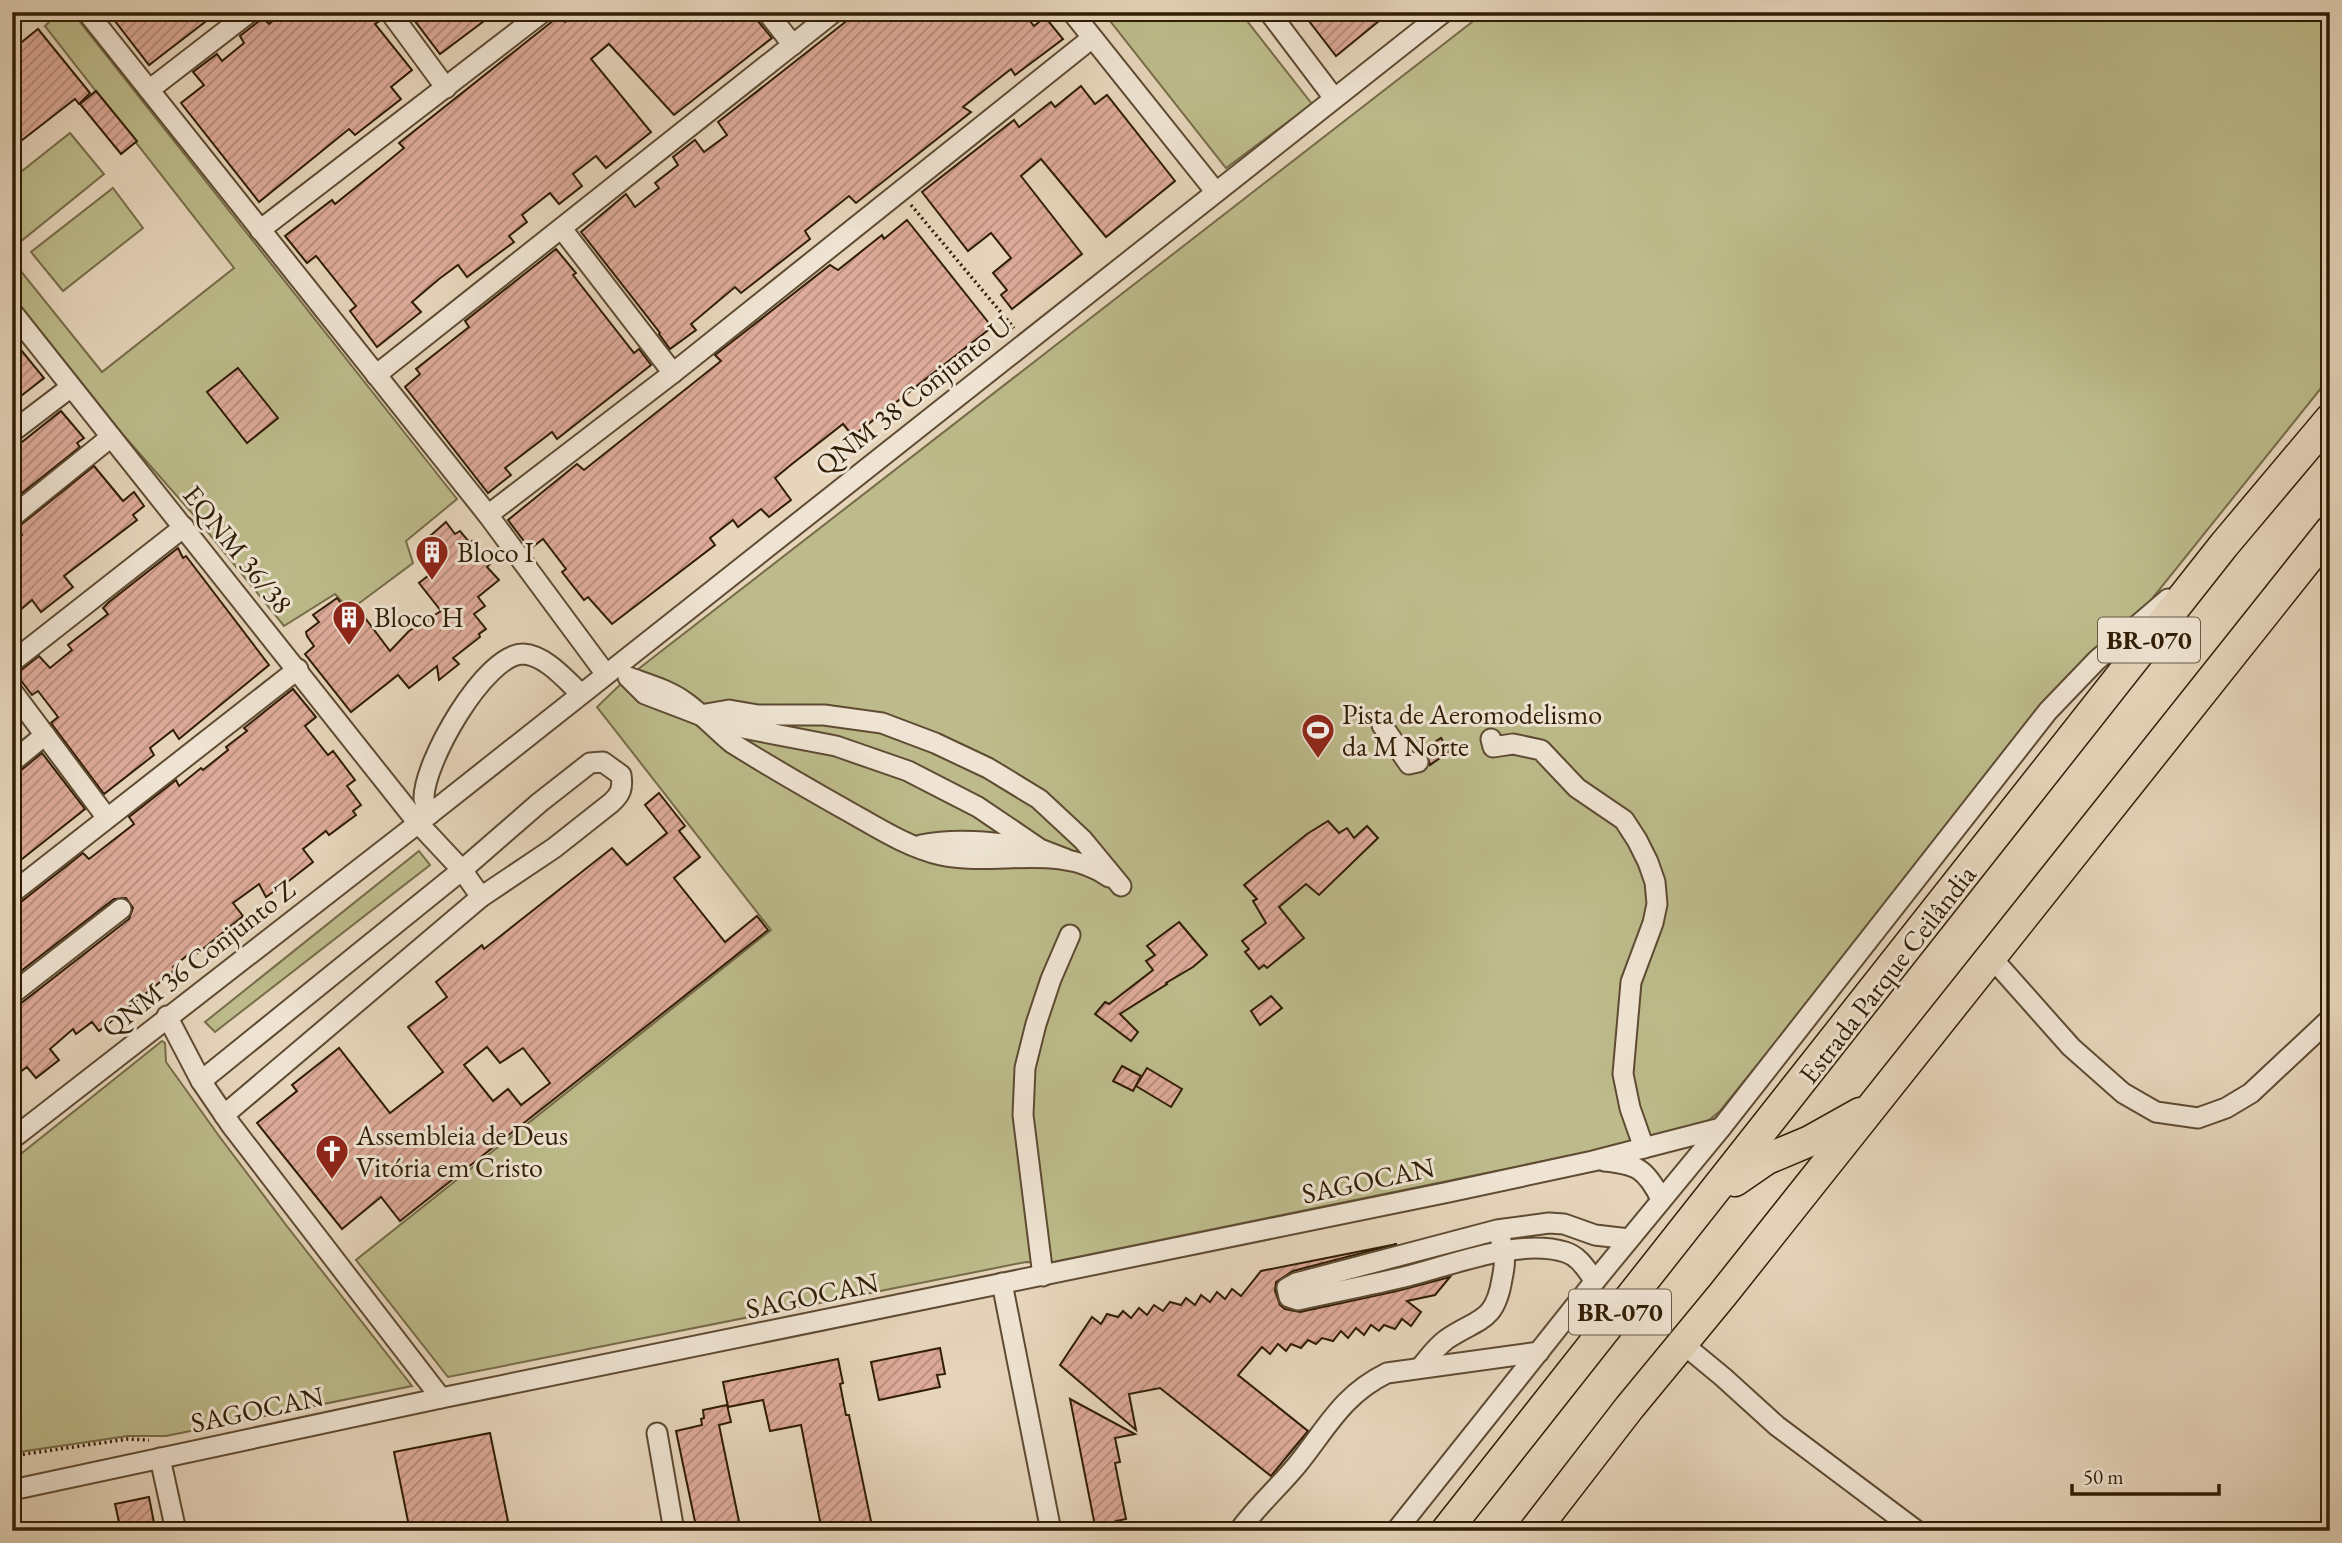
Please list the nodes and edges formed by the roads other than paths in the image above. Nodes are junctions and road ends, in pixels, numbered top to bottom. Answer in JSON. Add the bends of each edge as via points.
{"nodes":[{"id":1,"x":88,"y":12,"type":"edge"},
{"id":2,"x":250,"y":12,"type":"edge"},
{"id":3,"x":390,"y":12,"type":"edge"},
{"id":4,"x":543,"y":12,"type":"edge"},
{"id":5,"x":768,"y":12,"type":"edge"},
{"id":6,"x":834,"y":12,"type":"edge"},
{"id":7,"x":1072,"y":12,"type":"edge"},
{"id":8,"x":1269,"y":12,"type":"edge"},
{"id":9,"x":1444,"y":12,"type":"edge"},
{"id":10,"x":1092,"y":38,"type":"junction"},
{"id":11,"x":793,"y":45,"type":"junction"},
{"id":12,"x":446,"y":88,"type":"junction"},
{"id":13,"x":149,"y":90,"type":"junction"},
{"id":14,"x":1334,"y":98,"type":"junction"},
{"id":15,"x":1215,"y":191,"type":"junction"},
{"id":16,"x":562,"y":229,"type":"junction"},
{"id":17,"x":260,"y":230,"type":"junction"},
{"id":18,"x":12,"y":312,"type":"edge"},
{"id":19,"x":673,"y":373,"type":"junction"},
{"id":20,"x":376,"y":375,"type":"junction"},
{"id":21,"x":71,"y":387,"type":"junction"},
{"id":22,"x":2330,"y":418,"type":"edge"},
{"id":23,"x":12,"y":432,"type":"edge"},
{"id":24,"x":111,"y":436,"type":"junction"},
{"id":25,"x":488,"y":515,"type":"junction"},
{"id":26,"x":12,"y":517,"type":"edge"},
{"id":27,"x":184,"y":527,"type":"junction"},
{"id":28,"x":2330,"y":531,"type":"edge"},
{"id":29,"x":2224,"y":545,"type":"junction"},
{"id":30,"x":12,"y":662,"type":"edge"},
{"id":31,"x":298,"y":669,"type":"junction"},
{"id":32,"x":606,"y":673,"type":"junction"},
{"id":33,"x":12,"y":691,"type":"edge"},
{"id":34,"x":580,"y":693,"type":"junction"},
{"id":35,"x":700,"y":715,"type":"junction"},
{"id":36,"x":1382,"y":725,"type":"dead end"},
{"id":37,"x":46,"y":735,"type":"junction"},
{"id":38,"x":1491,"y":739,"type":"dead end"},
{"id":39,"x":12,"y":762,"type":"edge"},
{"id":40,"x":1418,"y":762,"type":"dead end"},
{"id":41,"x":107,"y":818,"type":"junction"},
{"id":42,"x":424,"y":818,"type":"junction"},
{"id":43,"x":917,"y":846,"type":"junction"},
{"id":44,"x":1040,"y":849,"type":"junction"},
{"id":45,"x":1066,"y":859,"type":"junction"},
{"id":46,"x":462,"y":870,"type":"junction"},
{"id":47,"x":12,"y":894,"type":"edge"},
{"id":48,"x":481,"y":897,"type":"junction"},
{"id":49,"x":121,"y":909,"type":"dead end"},
{"id":50,"x":1070,"y":936,"type":"dead end"},
{"id":51,"x":1991,"y":957,"type":"junction"},
{"id":52,"x":12,"y":994,"type":"edge"},
{"id":53,"x":167,"y":1016,"type":"junction"},
{"id":54,"x":2330,"y":1019,"type":"edge"},
{"id":55,"x":1815,"y":1065,"type":"junction"},
{"id":56,"x":201,"y":1082,"type":"junction"},
{"id":57,"x":1872,"y":1106,"type":"junction"},
{"id":58,"x":224,"y":1115,"type":"junction"},
{"id":59,"x":1721,"y":1128,"type":"junction"},
{"id":60,"x":12,"y":1139,"type":"edge"},
{"id":61,"x":1791,"y":1147,"type":"junction"},
{"id":62,"x":1644,"y":1148,"type":"junction"},
{"id":63,"x":1593,"y":1161,"type":"junction"},
{"id":64,"x":1661,"y":1199,"type":"junction"},
{"id":65,"x":1701,"y":1210,"type":"junction"},
{"id":66,"x":1497,"y":1230,"type":"junction"},
{"id":67,"x":1768,"y":1238,"type":"junction"},
{"id":68,"x":1629,"y":1239,"type":"junction"},
{"id":69,"x":1505,"y":1251,"type":"junction"},
{"id":70,"x":1042,"y":1276,"type":"junction"},
{"id":71,"x":1595,"y":1280,"type":"junction"},
{"id":72,"x":1002,"y":1283,"type":"junction"},
{"id":73,"x":1683,"y":1344,"type":"junction"},
{"id":74,"x":1539,"y":1352,"type":"junction"},
{"id":75,"x":1421,"y":1367,"type":"junction"},
{"id":76,"x":441,"y":1398,"type":"junction"},
{"id":77,"x":657,"y":1433,"type":"dead end"},
{"id":78,"x":160,"y":1458,"type":"junction"},
{"id":79,"x":12,"y":1481,"type":"edge"},
{"id":80,"x":42,"y":1482,"type":"junction"},
{"id":81,"x":12,"y":1490,"type":"edge"},
{"id":82,"x":176,"y":1531,"type":"edge"},
{"id":83,"x":674,"y":1531,"type":"edge"},
{"id":84,"x":1051,"y":1531,"type":"edge"},
{"id":85,"x":1239,"y":1531,"type":"edge"},
{"id":86,"x":1396,"y":1531,"type":"edge"},
{"id":87,"x":1446,"y":1531,"type":"edge"},
{"id":88,"x":1534,"y":1531,"type":"edge"},
{"id":89,"x":1917,"y":1531,"type":"edge"}],
"edges":[{"from":1,"to":13,"type":"street"},
{"from":2,"to":13,"type":"street"},
{"from":3,"to":12,"type":"street"},
{"from":4,"to":12,"type":"street"},
{"from":5,"to":11,"type":"street"},
{"from":6,"to":11,"type":"street"},
{"from":7,"to":10,"type":"street"},
{"from":8,"to":14,"type":"street"},
{"from":9,"to":14,"type":"street","name":"QNM 38 Conjunto U"},
{"from":10,"to":15,"type":"street"},
{"from":10,"to":19,"type":"street"},
{"from":11,"to":16,"type":"street"},
{"from":12,"to":17,"type":"street"},
{"from":13,"to":17,"type":"street"},
{"from":14,"to":15,"type":"street","name":"QNM 38 Conjunto U"},
{"from":15,"to":32,"type":"street","name":"QNM 38 Conjunto U"},
{"from":16,"to":19,"type":"street"},
{"from":16,"to":20,"type":"street"},
{"from":17,"to":20,"type":"street"},
{"from":18,"to":21,"type":"street","name":"EQNM 36/38"},
{"from":19,"to":25,"type":"street"},
{"from":20,"to":25,"type":"street"},
{"from":21,"to":23,"type":"street"},
{"from":21,"to":24,"type":"street","name":"EQNM 36/38"},
{"from":22,"to":29,"type":"highway","name":"Estrada Parque Ceilândia","number":"BR-070"},
{"from":24,"to":26,"type":"street"},
{"from":24,"to":27,"type":"street","name":"EQNM 36/38"},
{"from":25,"to":32,"type":"street"},
{"from":27,"to":30,"type":"street"},
{"from":27,"to":31,"type":"street","name":"EQNM 36/38"},
{"from":28,"to":51,"type":"highway","number":"BR-070"},
{"from":29,"to":55,"type":"highway","name":"Estrada Parque Ceilândia","number":"BR-070"},
{"from":29,"to":59,"type":"street","via":[[2048,711]]},
{"from":31,"to":41,"type":"street"},
{"from":31,"to":42,"type":"street","name":"EQNM 36/38"},
{"from":32,"to":34,"type":"street","name":"QNM 38 Conjunto U"},
{"from":33,"to":37,"type":"street"},
{"from":34,"to":42,"type":"street","name":"QNM 38 Conjunto U"},
{"from":34,"to":42,"type":"street","via":[[534,656],[511,656],[499,665],[444,737],[425,789]]},
{"from":35,"to":43,"type":"street","via":[[732,743],[789,778]]},
{"from":35,"to":44,"type":"street","via":[[727,725],[836,746],[908,771],[978,807]]},
{"from":35,"to":45,"type":"street","via":[[729,710],[824,715],[882,723],[935,743],[1039,799],[1083,840],[1121,886],[1097,869]]},
{"from":36,"to":40,"type":"street","via":[[1409,764]]},
{"from":37,"to":39,"type":"street"},
{"from":37,"to":41,"type":"street"},
{"from":38,"to":62,"type":"street","via":[[1493,747],[1513,744],[1541,750],[1577,788],[1623,820],[1648,862],[1657,904],[1631,982],[1623,1074]]},
{"from":41,"to":47,"type":"street"},
{"from":42,"to":46,"type":"street","name":"EQNM 36/38"},
{"from":42,"to":53,"type":"street","name":"QNM 36 Conjunto Z"},
{"from":43,"to":44,"type":"street","via":[[978,842]]},
{"from":43,"to":45,"type":"street","via":[[963,858]]},
{"from":44,"to":45,"type":"street"},
{"from":46,"to":48,"type":"street","name":"EQNM 36/38"},
{"from":46,"to":48,"type":"street","via":[[590,763],[603,762],[621,775],[623,786],[611,803]]},
{"from":46,"to":56,"type":"street"},
{"from":48,"to":58,"type":"street"},
{"from":49,"to":52,"type":"street"},
{"from":50,"to":70,"type":"street","via":[[1051,979],[1025,1068],[1023,1115]]},
{"from":51,"to":54,"type":"street","via":[[2071,1047],[2123,1093],[2156,1112],[2198,1118],[2226,1108],[2251,1093]]},
{"from":51,"to":57,"type":"highway","number":"BR-070"},
{"from":53,"to":56,"type":"street"},
{"from":53,"to":60,"type":"street","name":"QNM 36 Conjunto Z"},
{"from":55,"to":61,"type":"highway"},
{"from":55,"to":65,"type":"highway","name":"Estrada Parque Ceilândia","number":"BR-070"},
{"from":56,"to":58,"type":"street"},
{"from":57,"to":61,"type":"highway"},
{"from":57,"to":67,"type":"highway","number":"BR-070"},
{"from":58,"to":76,"type":"street"},
{"from":59,"to":62,"type":"street","name":"SAGOCAN"},
{"from":59,"to":64,"type":"street"},
{"from":61,"to":65,"type":"highway","via":[[1743,1174]]},
{"from":61,"to":67,"type":"highway","via":[[1785,1187]]},
{"from":62,"to":63,"type":"street","name":"SAGOCAN"},
{"from":63,"to":64,"type":"street","name":"SAGOCAN","via":[[1626,1163],[1642,1170]]},
{"from":63,"to":70,"type":"street","name":"SAGOCAN"},
{"from":64,"to":68,"type":"street"},
{"from":65,"to":87,"type":"highway","name":"Estrada Parque Ceilândia","number":"BR-070"},
{"from":66,"to":68,"type":"street","via":[[1564,1224],[1595,1235]]},
{"from":66,"to":69,"type":"street"},
{"from":66,"to":69,"type":"street","via":[[1296,1283],[1287,1288],[1289,1297],[1298,1300]]},
{"from":67,"to":73,"type":"highway","number":"BR-070"},
{"from":68,"to":71,"type":"street"},
{"from":69,"to":71,"type":"street","via":[[1543,1248],[1564,1252],[1577,1257]]},
{"from":69,"to":75,"type":"street","via":[[1494,1308],[1437,1347]]},
{"from":70,"to":72,"type":"street","name":"SAGOCAN"},
{"from":71,"to":74,"type":"street"},
{"from":72,"to":76,"type":"street","name":"SAGOCAN"},
{"from":72,"to":84,"type":"street"},
{"from":73,"to":88,"type":"highway","number":"BR-070"},
{"from":73,"to":89,"type":"street","via":[[1777,1426]]},
{"from":74,"to":75,"type":"street"},
{"from":74,"to":86,"type":"street"},
{"from":75,"to":85,"type":"street","via":[[1387,1373],[1347,1399],[1298,1465]]},
{"from":76,"to":78,"type":"street","name":"SAGOCAN"},
{"from":77,"to":83,"type":"street"},
{"from":78,"to":80,"type":"street","name":"SAGOCAN"},
{"from":78,"to":82,"type":"street"},
{"from":79,"to":80,"type":"street","name":"SAGOCAN"},
{"from":80,"to":81,"type":"street","name":"SAGOCAN"}]}
